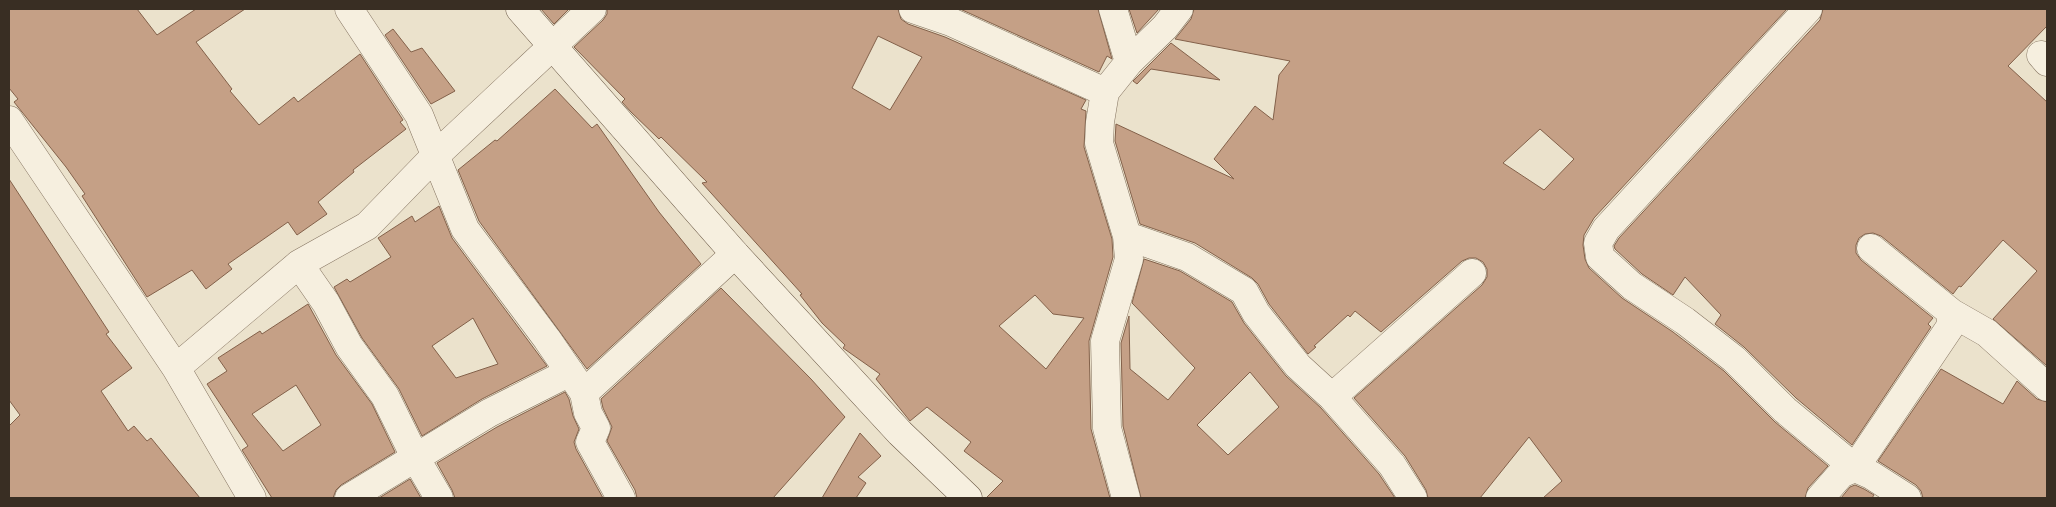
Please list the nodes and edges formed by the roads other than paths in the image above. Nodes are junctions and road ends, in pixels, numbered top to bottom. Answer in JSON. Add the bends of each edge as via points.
{"nodes":[{"id":1,"x":349,"y":9,"type":"edge"},
{"id":2,"x":520,"y":9,"type":"edge"},
{"id":3,"x":592,"y":9,"type":"edge"},
{"id":4,"x":913,"y":9,"type":"edge"},
{"id":5,"x":1113,"y":9,"type":"edge"},
{"id":6,"x":1179,"y":9,"type":"edge"},
{"id":7,"x":1808,"y":9,"type":"edge"},
{"id":8,"x":554,"y":45,"type":"junction"},
{"id":9,"x":1129,"y":62,"type":"junction"},
{"id":10,"x":1105,"y":92,"type":"junction"},
{"id":11,"x":9,"y":120,"type":"edge"},
{"id":12,"x":435,"y":156,"type":"junction"},
{"id":13,"x":1128,"y":236,"type":"junction"},
{"id":14,"x":1871,"y":248,"type":"dead end"},
{"id":15,"x":736,"y":254,"type":"junction"},
{"id":16,"x":299,"y":264,"type":"junction"},
{"id":17,"x":1472,"y":272,"type":"dead end"},
{"id":18,"x":1952,"y":313,"type":"junction"},
{"id":19,"x":176,"y":368,"type":"junction"},
{"id":20,"x":577,"y":383,"type":"junction"},
{"id":21,"x":2047,"y":387,"type":"edge"},
{"id":22,"x":1332,"y":397,"type":"junction"},
{"id":23,"x":415,"y":457,"type":"junction"},
{"id":24,"x":1855,"y":468,"type":"junction"},
{"id":25,"x":252,"y":498,"type":"edge"},
{"id":26,"x":349,"y":498,"type":"edge"},
{"id":27,"x":439,"y":498,"type":"edge"},
{"id":28,"x":621,"y":498,"type":"edge"},
{"id":29,"x":968,"y":498,"type":"edge"},
{"id":30,"x":1126,"y":498,"type":"edge"},
{"id":31,"x":1413,"y":498,"type":"edge"},
{"id":32,"x":1820,"y":498,"type":"edge"},
{"id":33,"x":1907,"y":498,"type":"edge"}],
"edges":[{"from":1,"to":12,"type":"street","via":[[419,115]]},
{"from":2,"to":8,"type":"street"},
{"from":3,"to":8,"type":"street"},
{"from":4,"to":10,"type":"street","via":[[950,22]]},
{"from":5,"to":9,"type":"street"},
{"from":6,"to":9,"type":"street"},
{"from":7,"to":24,"type":"street","via":[[1606,229],[1598,243],[1600,257],[1632,286],[1734,359],[1784,410]]},
{"from":8,"to":12,"type":"street"},
{"from":8,"to":15,"type":"street"},
{"from":9,"to":10,"type":"street"},
{"from":10,"to":13,"type":"street","via":[[1099,143]]},
{"from":11,"to":19,"type":"street"},
{"from":12,"to":16,"type":"street","via":[[367,226]]},
{"from":12,"to":20,"type":"street","via":[[465,229]]},
{"from":13,"to":22,"type":"street","via":[[1188,257],[1244,291],[1256,313],[1298,366]]},
{"from":13,"to":30,"type":"street","via":[[1129,259],[1105,341],[1107,428]]},
{"from":14,"to":18,"type":"street"},
{"from":15,"to":20,"type":"street"},
{"from":15,"to":29,"type":"street","via":[[900,433]]},
{"from":16,"to":19,"type":"street"},
{"from":16,"to":23,"type":"street","via":[[326,303],[349,346],[385,396]]},
{"from":17,"to":22,"type":"street"},
{"from":18,"to":21,"type":"street","via":[[1987,333]]},
{"from":18,"to":24,"type":"street","via":[[1950,327]]},
{"from":19,"to":25,"type":"street"},
{"from":20,"to":23,"type":"street","via":[[489,412]]},
{"from":20,"to":28,"type":"street","via":[[596,428],[590,442]]},
{"from":22,"to":31,"type":"street","via":[[1392,465]]},
{"from":23,"to":26,"type":"street"},
{"from":23,"to":27,"type":"street"},
{"from":24,"to":32,"type":"street","via":[[1842,474]]},
{"from":24,"to":33,"type":"street"}]}
